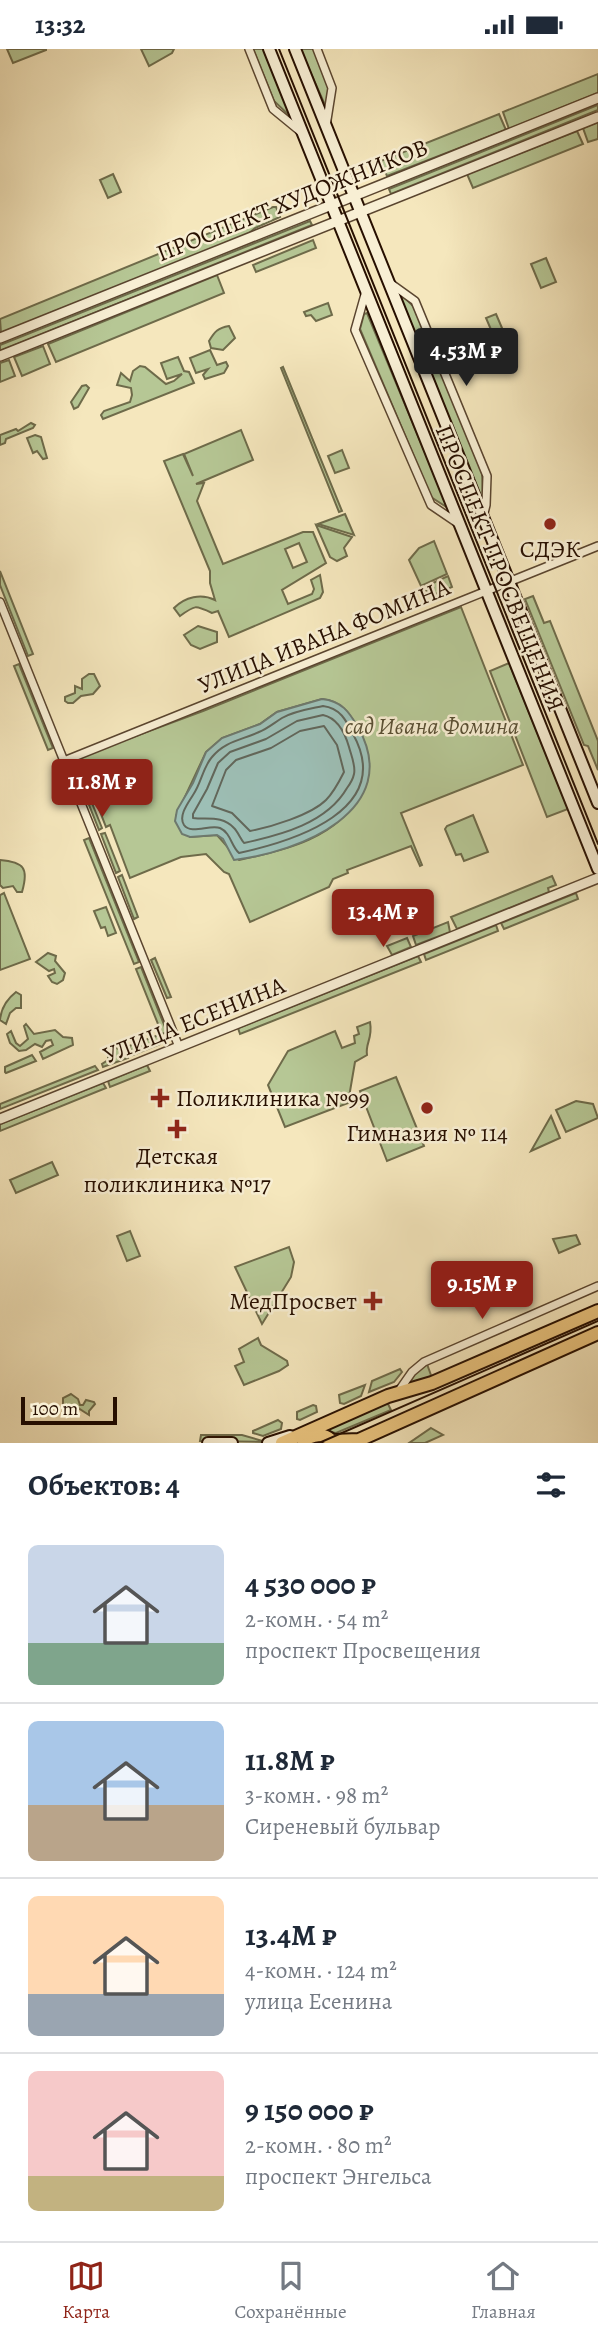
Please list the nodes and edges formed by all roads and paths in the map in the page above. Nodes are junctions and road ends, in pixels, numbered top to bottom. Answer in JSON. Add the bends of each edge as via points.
{"nodes":[{"id":1,"x":249,"y":49,"type":"edge"},
{"id":2,"x":269,"y":49,"type":"edge"},
{"id":3,"x":295,"y":49,"type":"edge"},
{"id":4,"x":317,"y":49,"type":"edge"},
{"id":5,"x":598,"y":98,"type":"edge"},
{"id":6,"x":598,"y":117,"type":"edge"},
{"id":7,"x":326,"y":127,"type":"junction"},
{"id":8,"x":303,"y":134,"type":"junction"},
{"id":9,"x":354,"y":196,"type":"junction"},
{"id":10,"x":332,"y":204,"type":"junction"},
{"id":11,"x":360,"y":212,"type":"junction"},
{"id":12,"x":338,"y":219,"type":"junction"},
{"id":13,"x":388,"y":282,"type":"junction"},
{"id":14,"x":366,"y":290,"type":"junction"},
{"id":15,"x":0,"y":338,"type":"edge"},
{"id":16,"x":0,"y":356,"type":"edge"},
{"id":17,"x":483,"y":517,"type":"junction"},
{"id":18,"x":460,"y":525,"type":"junction"},
{"id":19,"x":598,"y":546,"type":"edge"},
{"id":20,"x":509,"y":582,"type":"junction"},
{"id":21,"x":487,"y":591,"type":"junction"},
{"id":22,"x":0,"y":601,"type":"edge"},
{"id":23,"x":64,"y":761,"type":"junction"},
{"id":24,"x":598,"y":803,"type":"edge"},
{"id":25,"x":598,"y":869,"type":"edge"},
{"id":26,"x":598,"y":878,"type":"edge"},
{"id":27,"x":179,"y":1047,"type":"junction"},
{"id":28,"x":0,"y":1119,"type":"edge"},
{"id":29,"x":598,"y":1286,"type":"edge"},
{"id":30,"x":598,"y":1311,"type":"edge"},
{"id":31,"x":598,"y":1333,"type":"edge"},
{"id":32,"x":397,"y":1393,"type":"junction"},
{"id":33,"x":306,"y":1431,"type":"junction"},
{"id":34,"x":333,"y":1442,"type":"edge"},
{"id":35,"x":358,"y":1442,"type":"edge"},
{"id":36,"x":208,"y":1443,"type":"edge"},
{"id":37,"x":232,"y":1443,"type":"edge"},
{"id":38,"x":268,"y":1443,"type":"edge"},
{"id":39,"x":282,"y":1443,"type":"edge"},
{"id":40,"x":296,"y":1443,"type":"edge"}],
"edges":[{"from":1,"to":8,"type":"street","via":[[273,109]]},
{"from":2,"to":8,"type":"main road","name":"ПРОСПЕКТ ПРОСВЕЩЕНИЯ"},
{"from":3,"to":7,"type":"main road","name":"ПРОСПЕКТ ПРОСВЕЩЕНИЯ"},
{"from":4,"to":7,"type":"street","via":[[332,88]]},
{"from":5,"to":9,"type":"street","name":"ПРОСПЕКТ ХУДОЖНИКОВ"},
{"from":6,"to":11,"type":"street","name":"ПРОСПЕКТ ХУДОЖНИКОВ"},
{"from":7,"to":9,"type":"main road","name":"ПРОСПЕКТ ПРОСВЕЩЕНИЯ"},
{"from":8,"to":10,"type":"main road","name":"ПРОСПЕКТ ПРОСВЕЩЕНИЯ"},
{"from":9,"to":10,"type":"street","name":"ПРОСПЕКТ ХУДОЖНИКОВ"},
{"from":9,"to":11,"type":"main road","name":"ПРОСПЕКТ ПРОСВЕЩЕНИЯ"},
{"from":10,"to":12,"type":"main road","name":"ПРОСПЕКТ ПРОСВЕЩЕНИЯ"},
{"from":10,"to":15,"type":"street","name":"ПРОСПЕКТ ХУДОЖНИКОВ"},
{"from":11,"to":12,"type":"street","name":"ПРОСПЕКТ ХУДОЖНИКОВ"},
{"from":11,"to":13,"type":"main road","name":"ПРОСПЕКТ ПРОСВЕЩЕНИЯ"},
{"from":12,"to":14,"type":"main road","name":"ПРОСПЕКТ ПРОСВЕЩЕНИЯ"},
{"from":12,"to":16,"type":"street","name":"ПРОСПЕКТ ХУДОЖНИКОВ"},
{"from":13,"to":17,"type":"main road","name":"ПРОСПЕКТ ПРОСВЕЩЕНИЯ"},
{"from":13,"to":17,"type":"street","via":[[415,301],[487,476]]},
{"from":14,"to":18,"type":"main road","name":"ПРОСПЕКТ ПРОСВЕЩЕНИЯ"},
{"from":14,"to":18,"type":"street","via":[[355,330],[431,505]]},
{"from":17,"to":20,"type":"main road","name":"ПРОСПЕКТ ПРОСВЕЩЕНИЯ"},
{"from":18,"to":21,"type":"main road","name":"ПРОСПЕКТ ПРОСВЕЩЕНИЯ"},
{"from":19,"to":20,"type":"street","name":"УЛИЦА ИВАНА ФОМИНА"},
{"from":20,"to":21,"type":"street","name":"УЛИЦА ИВАНА ФОМИНА"},
{"from":20,"to":24,"type":"main road","name":"ПРОСПЕКТ ПРОСВЕЩЕНИЯ"},
{"from":21,"to":23,"type":"street","name":"УЛИЦА ИВАНА ФОМИНА"},
{"from":21,"to":25,"type":"main road","name":"ПРОСПЕКТ ПРОСВЕЩЕНИЯ"},
{"from":22,"to":23,"type":"street"},
{"from":23,"to":27,"type":"street"},
{"from":26,"to":27,"type":"street","name":"УЛИЦА ЕСЕНИНА"},
{"from":27,"to":28,"type":"street","name":"УЛИЦА ЕСЕНИНА"},
{"from":29,"to":32,"type":"street","via":[[424,1362]]},
{"from":30,"to":32,"type":"main road","via":[[432,1383]]},
{"from":31,"to":35,"type":"main road"},
{"from":32,"to":33,"type":"main road"},
{"from":33,"to":38,"type":"main road"},
{"from":33,"to":39,"type":"main road"},
{"from":34,"to":35,"type":"main road"},
{"from":34,"to":40,"type":"main road","via":[[317,1435]]},
{"from":36,"to":37,"type":"main road"}]}
